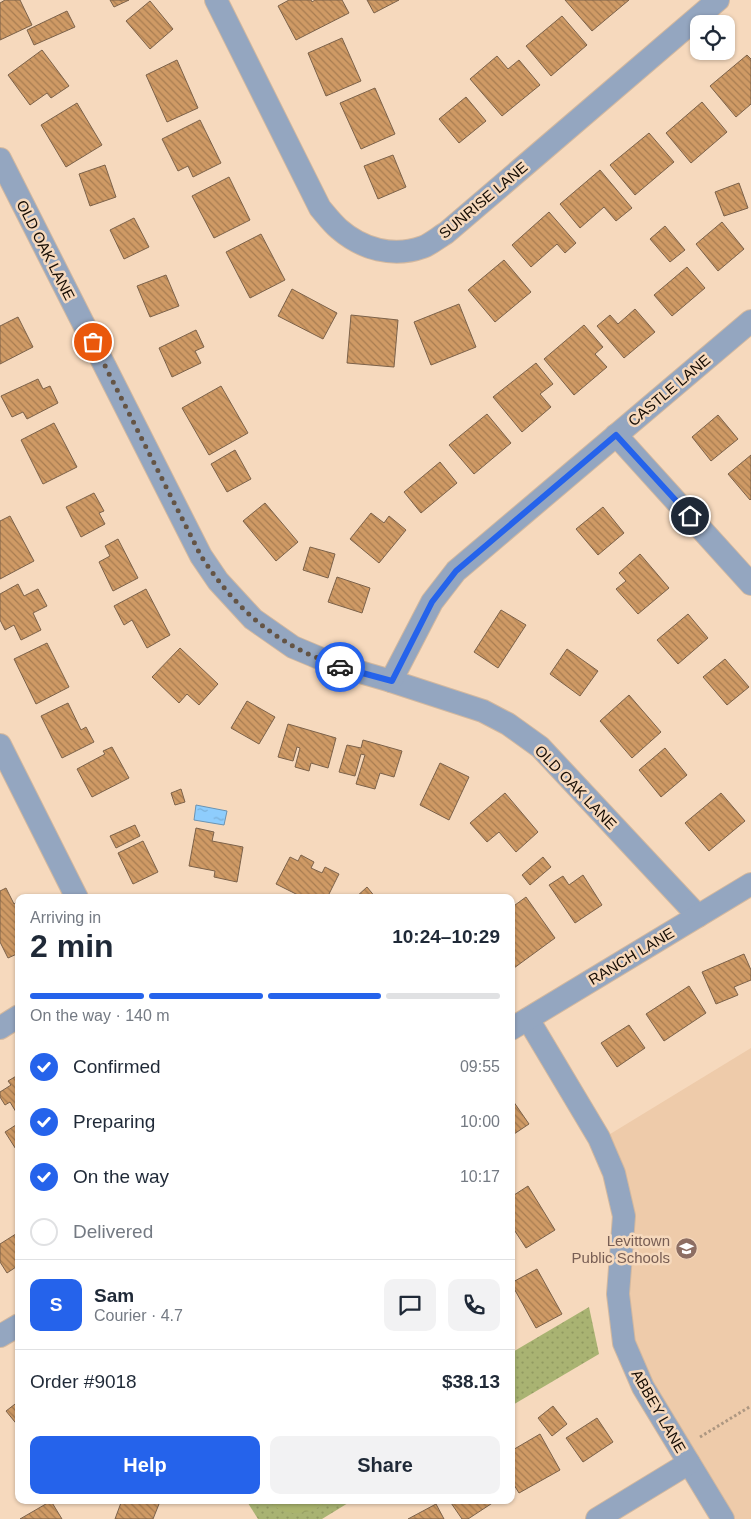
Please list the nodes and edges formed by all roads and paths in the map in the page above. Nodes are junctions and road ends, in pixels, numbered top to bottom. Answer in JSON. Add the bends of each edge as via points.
{"nodes":[{"id":1,"x":216,"y":0,"type":"edge"},
{"id":2,"x":718,"y":0,"type":"edge"},
{"id":3,"x":0,"y":159,"type":"edge"},
{"id":4,"x":6,"y":185,"type":"edge"},
{"id":5,"x":751,"y":321,"type":"edge"},
{"id":6,"x":616,"y":435,"type":"junction"},
{"id":7,"x":751,"y":584,"type":"edge"},
{"id":8,"x":392,"y":681,"type":"junction"},
{"id":9,"x":0,"y":745,"type":"edge"},
{"id":10,"x":751,"y":884,"type":"edge"},
{"id":11,"x":75,"y":894,"type":"edge"},
{"id":12,"x":698,"y":916,"type":"junction"},
{"id":13,"x":15,"y":1019,"type":"edge"},
{"id":14,"x":520,"y":1024,"type":"edge"},
{"id":15,"x":0,"y":1028,"type":"edge"},
{"id":16,"x":15,"y":1327,"type":"edge"},
{"id":17,"x":0,"y":1336,"type":"edge"},
{"id":18,"x":751,"y":1406,"type":"edge"},
{"id":19,"x":685,"y":1456,"type":"junction"},
{"id":20,"x":597,"y":1519,"type":"edge"},
{"id":21,"x":723,"y":1519,"type":"edge"}],
"edges":[{"from":1,"to":2,"type":"street","name":"SUNRISE LANE","via":[[320,208],[339,228],[360,243],[384,252],[407,252],[446,233]]},
{"from":3,"to":4,"type":"street","name":"OLD OAK LANE"},
{"from":4,"to":8,"type":"street","name":"OLD OAK LANE","via":[[201,556],[218,581],[253,619],[293,647],[336,666]]},
{"from":5,"to":6,"type":"street","name":"CASTLE LANE"},
{"from":6,"to":7,"type":"street"},
{"from":6,"to":8,"type":"street","name":"CASTLE LANE","via":[[456,571],[432,602]]},
{"from":8,"to":12,"type":"street","name":"OLD OAK LANE","via":[[483,712],[508,724],[540,747]]},
{"from":9,"to":11,"type":"street"},
{"from":10,"to":12,"type":"street","name":"RANCH LANE"},
{"from":12,"to":14,"type":"street","name":"RANCH LANE"},
{"from":13,"to":15,"type":"street"},
{"from":14,"to":19,"type":"street","name":"ABBEY LANE","via":[[599,1138],[614,1173],[624,1216],[618,1294],[624,1343],[642,1387]]},
{"from":16,"to":17,"type":"street"},
{"from":18,"to":19,"type":"path"},
{"from":19,"to":20,"type":"street"},
{"from":19,"to":21,"type":"street","name":"ABBEY LANE"}]}
